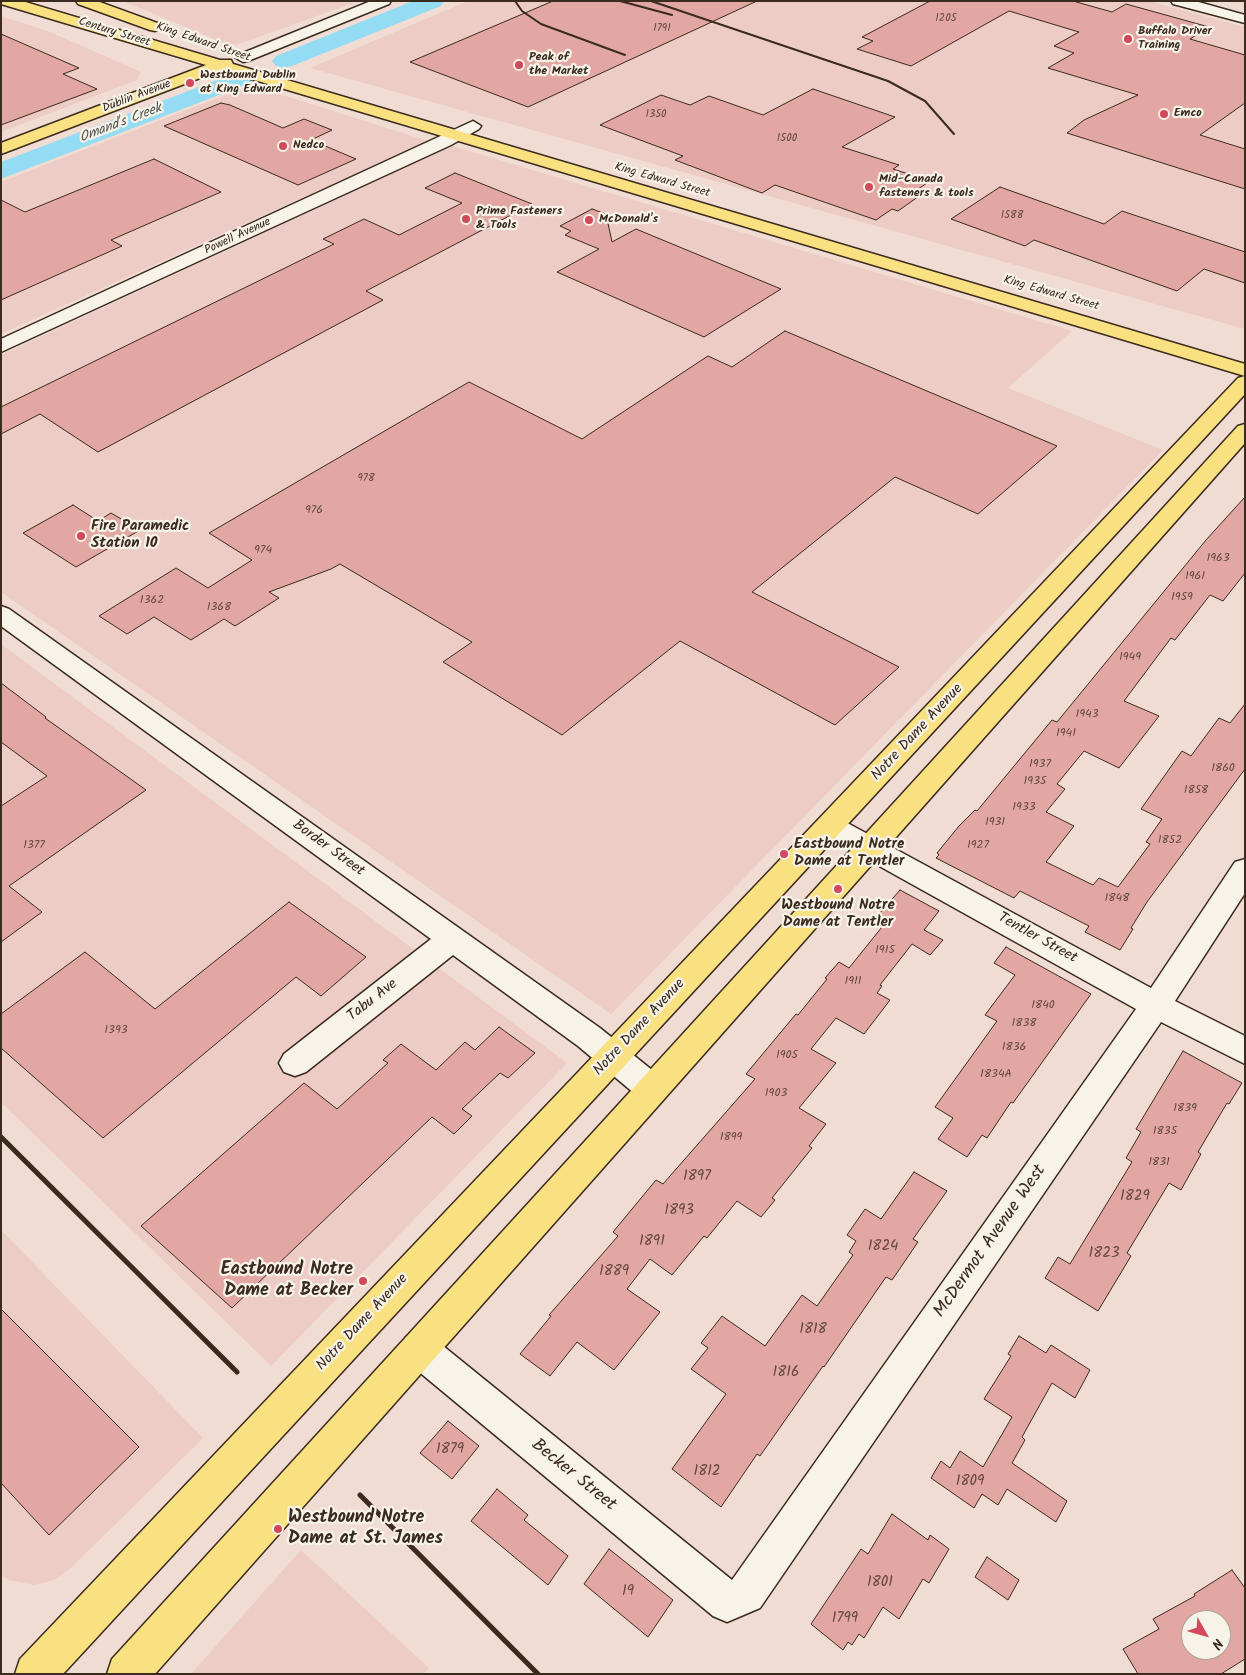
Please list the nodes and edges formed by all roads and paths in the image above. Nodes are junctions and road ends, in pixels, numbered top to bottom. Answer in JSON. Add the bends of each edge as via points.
{"nodes":[{"id":1,"x":6,"y":1,"type":"edge"},
{"id":2,"x":75,"y":1,"type":"edge"},
{"id":3,"x":83,"y":1,"type":"edge"},
{"id":4,"x":384,"y":1,"type":"edge"},
{"id":5,"x":1178,"y":1,"type":"edge"},
{"id":6,"x":43,"y":12,"type":"junction"},
{"id":7,"x":1245,"y":19,"type":"edge"},
{"id":8,"x":172,"y":33,"type":"dead end"},
{"id":9,"x":164,"y":48,"type":"junction"},
{"id":10,"x":215,"y":48,"type":"dead end"},
{"id":11,"x":243,"y":58,"type":"junction"},
{"id":12,"x":222,"y":64,"type":"junction"},
{"id":13,"x":357,"y":92,"type":"junction"},
{"id":14,"x":147,"y":93,"type":"junction"},
{"id":15,"x":340,"y":101,"type":"junction"},
{"id":16,"x":473,"y":126,"type":"junction"},
{"id":17,"x":457,"y":136,"type":"junction"},
{"id":18,"x":1,"y":149,"type":"edge"},
{"id":19,"x":625,"y":170,"type":"junction"},
{"id":20,"x":608,"y":181,"type":"junction"},
{"id":21,"x":923,"y":256,"type":"dead end"},
{"id":22,"x":1,"y":346,"type":"edge"},
{"id":23,"x":1181,"y":352,"type":"junction"},
{"id":24,"x":1245,"y":370,"type":"edge"},
{"id":25,"x":1245,"y":382,"type":"edge"},
{"id":26,"x":1215,"y":416,"type":"junction"},
{"id":27,"x":1245,"y":430,"type":"edge"},
{"id":28,"x":1,"y":614,"type":"edge"},
{"id":29,"x":830,"y":826,"type":"junction"},
{"id":30,"x":871,"y":848,"type":"junction"},
{"id":31,"x":1245,"y":870,"type":"edge"},
{"id":32,"x":452,"y":939,"type":"junction"},
{"id":33,"x":1156,"y":1006,"type":"junction"},
{"id":34,"x":1245,"y":1051,"type":"edge"},
{"id":35,"x":613,"y":1056,"type":"junction"},
{"id":36,"x":295,"y":1063,"type":"dead end"},
{"id":37,"x":652,"y":1089,"type":"junction"},
{"id":38,"x":419,"y":1349,"type":"junction"},
{"id":39,"x":727,"y":1602,"type":"joint"},
{"id":40,"x":35,"y":1674,"type":"edge"},
{"id":41,"x":127,"y":1674,"type":"edge"}],
"edges":[{"from":1,"to":6,"type":"main road","name":"Century Street"},
{"from":2,"to":6,"type":"main road"},
{"from":3,"to":8,"type":"main road","name":"King Edward Street"},
{"from":4,"to":11,"type":"street","name":"Dublin Avenue"},
{"from":5,"to":7,"type":"street"},
{"from":6,"to":9,"type":"main road","name":"Century Street"},
{"from":9,"to":12,"type":"main road","name":"Century Street"},
{"from":9,"to":14,"type":"main road","via":[[171,66],[167,77]]},
{"from":10,"to":11,"type":"main road","name":"King Edward Street"},
{"from":11,"to":12,"type":"main road","name":"Dublin Avenue"},
{"from":11,"to":13,"type":"main road","name":"King Edward Street"},
{"from":12,"to":14,"type":"main road","name":"Dublin Avenue"},
{"from":12,"to":15,"type":"main road","name":"King Edward Street"},
{"from":13,"to":15,"type":"main road"},
{"from":13,"to":16,"type":"main road","name":"King Edward Street"},
{"from":14,"to":18,"type":"main road","name":"Dublin Avenue"},
{"from":15,"to":17,"type":"main road","name":"King Edward Street"},
{"from":16,"to":17,"type":"street","name":"Powell Avenue"},
{"from":16,"to":19,"type":"main road","name":"King Edward Street"},
{"from":17,"to":20,"type":"main road","name":"King Edward Street"},
{"from":17,"to":22,"type":"street","name":"Powell Avenue"},
{"from":19,"to":20,"type":"main road"},
{"from":19,"to":21,"type":"main road","name":"King Edward Street"},
{"from":20,"to":23,"type":"main road","name":"King Edward Street"},
{"from":23,"to":24,"type":"main road","name":"King Edward Street"},
{"from":23,"to":26,"type":"main road","via":[[1208,368],[1216,377],[1222,392]]},
{"from":25,"to":26,"type":"main road","name":"Notre Dame Avenue"},
{"from":26,"to":29,"type":"main road","name":"Notre Dame Avenue"},
{"from":27,"to":30,"type":"main road"},
{"from":28,"to":32,"type":"street","name":"Border Street"},
{"from":29,"to":30,"type":"street","name":"Tentler Street"},
{"from":29,"to":35,"type":"main road","name":"Notre Dame Avenue"},
{"from":30,"to":33,"type":"street","name":"Tentler Street"},
{"from":30,"to":37,"type":"main road"},
{"from":31,"to":33,"type":"street","name":"McDermot Avenue West"},
{"from":32,"to":35,"type":"street","name":"Border Street"},
{"from":32,"to":36,"type":"street","name":"Tabu Ave"},
{"from":33,"to":34,"type":"street","name":"Tentler Street"},
{"from":33,"to":39,"type":"street","name":"McDermot Avenue West","via":[[746,1594]]},
{"from":35,"to":37,"type":"street","name":"Border Street"},
{"from":35,"to":40,"type":"main road","name":"Notre Dame Avenue"},
{"from":37,"to":38,"type":"main road"},
{"from":38,"to":39,"type":"street","name":"Becker Street"},
{"from":38,"to":41,"type":"main road"}]}
